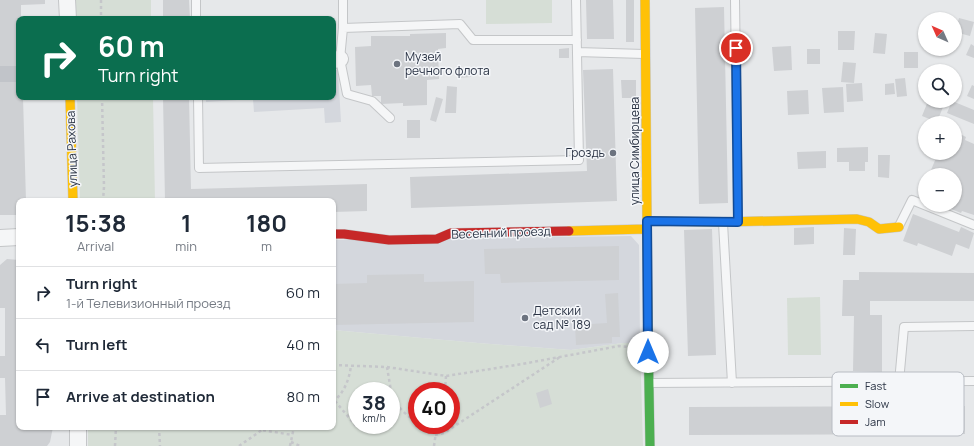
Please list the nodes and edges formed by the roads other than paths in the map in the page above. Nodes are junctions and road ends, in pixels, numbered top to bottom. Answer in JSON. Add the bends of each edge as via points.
{"nodes":[{"id":1,"x":67,"y":0,"type":"edge"},
{"id":2,"x":196,"y":0,"type":"edge"},
{"id":3,"x":343,"y":0,"type":"edge"},
{"id":4,"x":576,"y":0,"type":"edge"},
{"id":5,"x":645,"y":0,"type":"edge"},
{"id":6,"x":735,"y":0,"type":"edge"},
{"id":7,"x":68,"y":16,"type":"edge"},
{"id":8,"x":196,"y":16,"type":"edge"},
{"id":9,"x":343,"y":28,"type":"junction"},
{"id":10,"x":577,"y":40,"type":"junction"},
{"id":11,"x":577,"y":52,"type":"junction"},
{"id":12,"x":646,"y":54,"type":"junction"},
{"id":13,"x":337,"y":60,"type":"edge"},
{"id":14,"x":70,"y":100,"type":"edge"},
{"id":15,"x":198,"y":100,"type":"edge"},
{"id":16,"x":390,"y":118,"type":"dead end"},
{"id":17,"x":73,"y":198,"type":"edge"},
{"id":18,"x":723,"y":222,"type":"junction"},
{"id":19,"x":738,"y":222,"type":"junction"},
{"id":20,"x":647,"y":225,"type":"junction"},
{"id":21,"x":974,"y":225,"type":"edge"},
{"id":22,"x":899,"y":227,"type":"joint"},
{"id":23,"x":336,"y":234,"type":"edge"},
{"id":24,"x":16,"y":237,"type":"edge"},
{"id":25,"x":0,"y":238,"type":"edge"},
{"id":26,"x":974,"y":326,"type":"edge"},
{"id":27,"x":900,"y":372,"type":"edge"},
{"id":28,"x":964,"y":381,"type":"edge"},
{"id":29,"x":974,"y":381,"type":"edge"},
{"id":30,"x":732,"y":382,"type":"junction"},
{"id":31,"x":832,"y":382,"type":"edge"},
{"id":32,"x":648,"y":383,"type":"junction"},
{"id":33,"x":78,"y":430,"type":"edge"},
{"id":34,"x":78,"y":446,"type":"edge"},
{"id":35,"x":650,"y":446,"type":"edge"}],
"edges":[{"from":1,"to":7,"type":"street"},
{"from":2,"to":8,"type":"lane"},
{"from":3,"to":9,"type":"lane"},
{"from":4,"to":10,"type":"lane"},
{"from":5,"to":12,"type":"street","name":"улица Симбирцева"},
{"from":6,"to":19,"type":"lane"},
{"from":9,"to":10,"type":"lane","via":[[460,24],[473,40]]},
{"from":9,"to":13,"type":"lane"},
{"from":10,"to":11,"type":"lane"},
{"from":11,"to":12,"type":"lane"},
{"from":11,"to":15,"type":"lane","via":[[579,160],[199,168]]},
{"from":12,"to":20,"type":"street","name":"улица Симбирцева"},
{"from":13,"to":16,"type":"lane","via":[[347,94],[372,101]]},
{"from":14,"to":17,"type":"street","name":"улица Рахова"},
{"from":18,"to":19,"type":"street","name":"Весенний проезд"},
{"from":18,"to":20,"type":"street","name":"Весенний проезд"},
{"from":18,"to":30,"type":"lane"},
{"from":19,"to":22,"type":"street","name":"Весенний проезд","via":[[857,219],[869,222],[879,229]]},
{"from":20,"to":23,"type":"street","name":"Весенний проезд","via":[[451,233],[437,240],[389,240]]},
{"from":20,"to":32,"type":"street","name":"улица Симбирцева"},
{"from":21,"to":22,"type":"lane","via":[[912,200]]},
{"from":24,"to":25,"type":"street"},
{"from":26,"to":27,"type":"lane","via":[[904,327]]},
{"from":28,"to":29,"type":"lane"},
{"from":30,"to":31,"type":"lane"},
{"from":30,"to":32,"type":"lane"},
{"from":32,"to":35,"type":"street","name":"улица Симбирцева"},
{"from":33,"to":34,"type":"street"}]}
